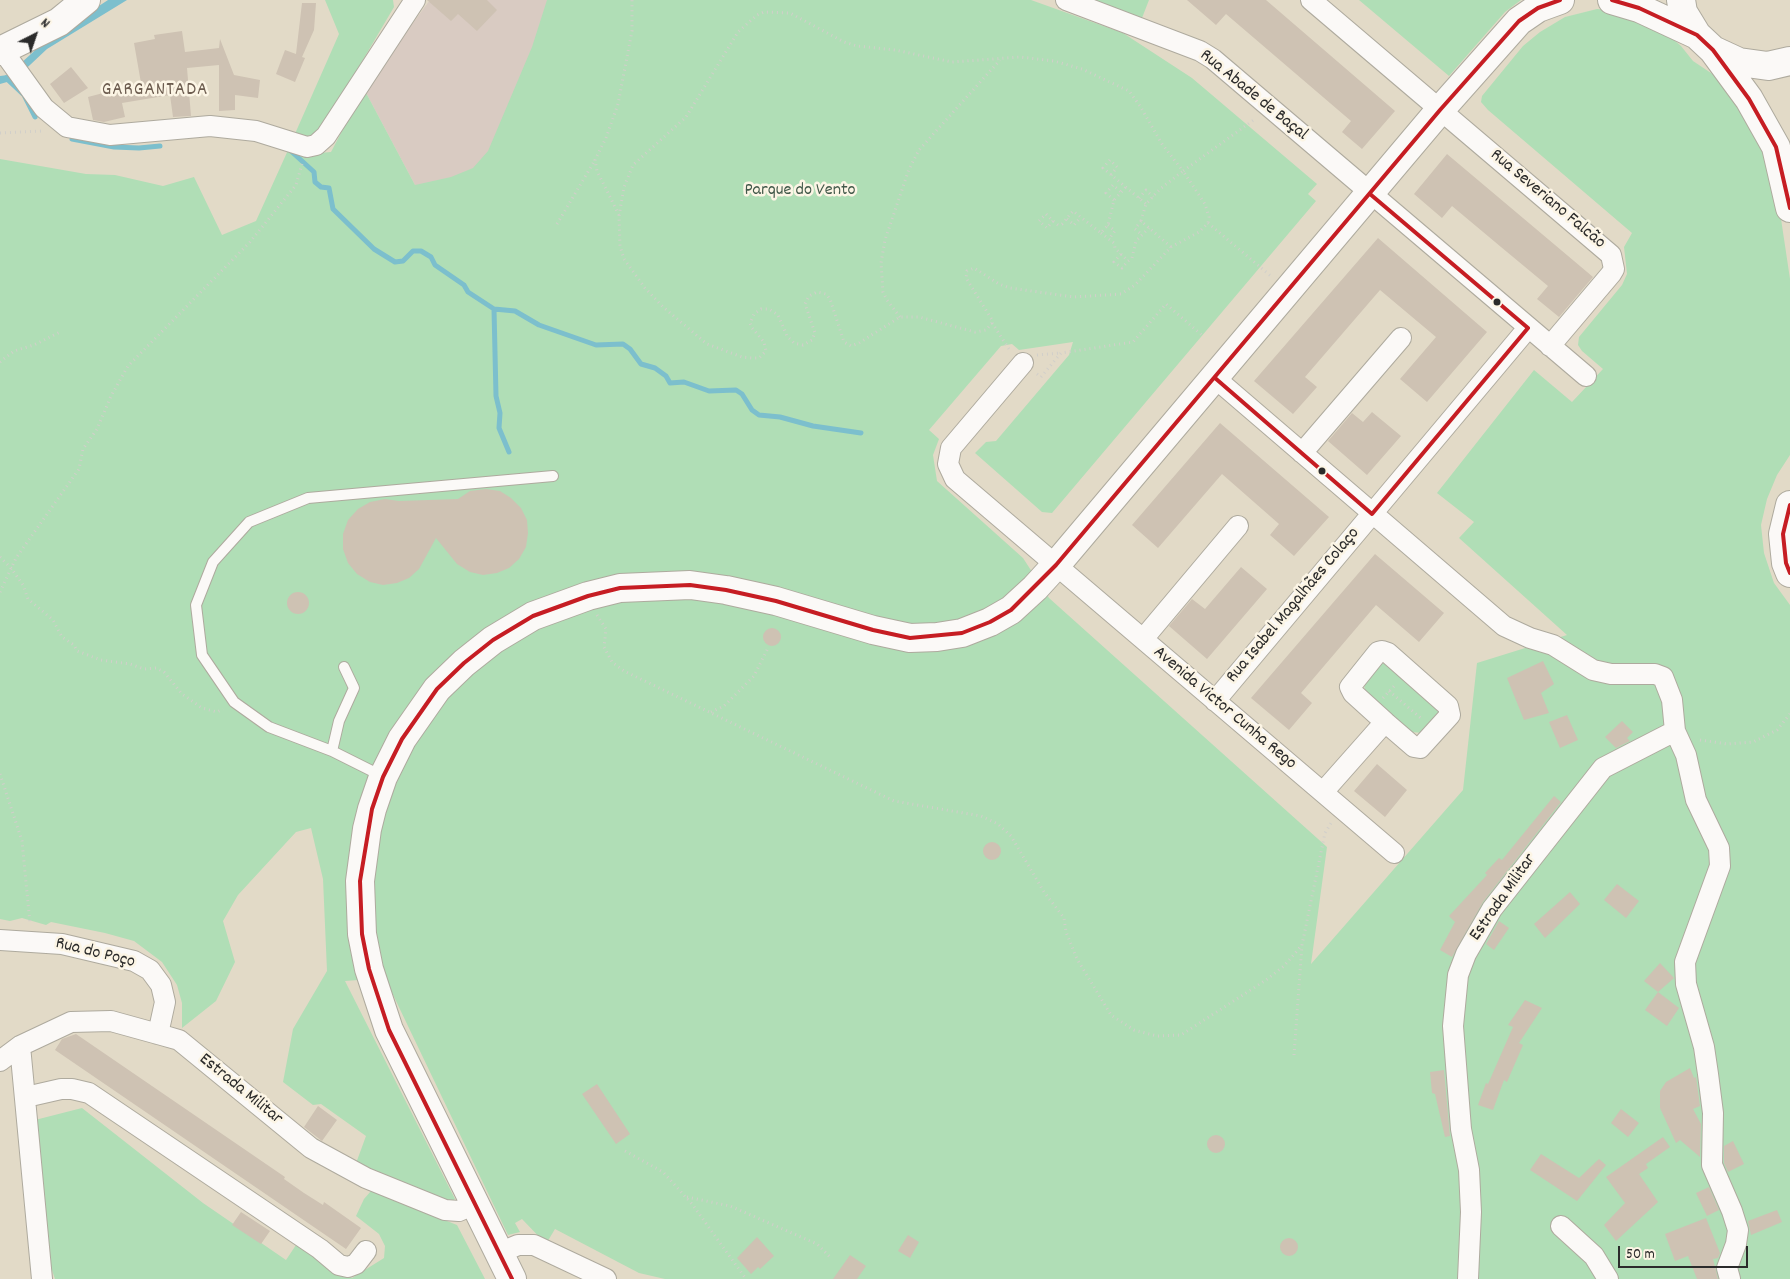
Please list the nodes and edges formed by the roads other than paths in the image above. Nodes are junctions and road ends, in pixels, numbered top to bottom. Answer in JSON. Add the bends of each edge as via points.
{"nodes":[{"id":1,"x":86,"y":0,"type":"edge"},
{"id":2,"x":415,"y":0,"type":"edge"},
{"id":3,"x":1066,"y":0,"type":"edge"},
{"id":4,"x":1311,"y":0,"type":"edge"},
{"id":5,"x":1560,"y":0,"type":"edge"},
{"id":6,"x":1612,"y":0,"type":"edge"},
{"id":7,"x":1680,"y":0,"type":"edge"},
{"id":8,"x":1705,"y":42,"type":"junction"},
{"id":9,"x":5,"y":56,"type":"edge"},
{"id":10,"x":1790,"y":61,"type":"edge"},
{"id":11,"x":1440,"y":110,"type":"junction"},
{"id":12,"x":1370,"y":194,"type":"junction"},
{"id":13,"x":1790,"y":208,"type":"edge"},
{"id":14,"x":1528,"y":328,"type":"junction"},
{"id":15,"x":1401,"y":338,"type":"dead end"},
{"id":16,"x":1550,"y":346,"type":"junction"},
{"id":17,"x":1023,"y":363,"type":"road end"},
{"id":18,"x":1586,"y":376,"type":"dead end"},
{"id":19,"x":1215,"y":378,"type":"junction"},
{"id":20,"x":1302,"y":453,"type":"junction"},
{"id":21,"x":553,"y":476,"type":"dead end"},
{"id":22,"x":1790,"y":505,"type":"edge"},
{"id":23,"x":1372,"y":514,"type":"junction"},
{"id":24,"x":1238,"y":526,"type":"dead end"},
{"id":25,"x":1056,"y":565,"type":"junction"},
{"id":26,"x":1790,"y":573,"type":"edge"},
{"id":27,"x":1143,"y":640,"type":"junction"},
{"id":28,"x":344,"y":667,"type":"dead end"},
{"id":29,"x":1215,"y":701,"type":"junction"},
{"id":30,"x":1379,"y":716,"type":"junction"},
{"id":31,"x":1676,"y":734,"type":"junction"},
{"id":32,"x":332,"y":751,"type":"junction"},
{"id":33,"x":383,"y":777,"type":"junction"},
{"id":34,"x":1323,"y":792,"type":"junction"},
{"id":35,"x":1394,"y":853,"type":"dead end"},
{"id":36,"x":0,"y":940,"type":"edge"},
{"id":37,"x":158,"y":1034,"type":"junction"},
{"id":38,"x":20,"y":1046,"type":"junction"},
{"id":39,"x":0,"y":1061,"type":"edge"},
{"id":40,"x":26,"y":1098,"type":"junction"},
{"id":41,"x":475,"y":1204,"type":"junction"},
{"id":42,"x":1561,"y":1226,"type":"dead end"},
{"id":43,"x":366,"y":1252,"type":"dead end"},
{"id":44,"x":499,"y":1253,"type":"junction"},
{"id":45,"x":42,"y":1279,"type":"edge"},
{"id":46,"x":512,"y":1279,"type":"edge"},
{"id":47,"x":606,"y":1279,"type":"edge"},
{"id":48,"x":1468,"y":1279,"type":"edge"},
{"id":49,"x":1608,"y":1279,"type":"edge"},
{"id":50,"x":1730,"y":1279,"type":"edge"}],
"edges":[{"from":1,"to":9,"type":"street","via":[[59,22]]},
{"from":2,"to":9,"type":"street","via":[[326,136],[316,145],[307,147],[256,130],[210,126],[110,135],[67,127],[56,119]]},
{"from":3,"to":12,"type":"street","name":"Rua Abade de Baçal","via":[[1200,51],[1213,59]]},
{"from":4,"to":11,"type":"street"},
{"from":5,"to":11,"type":"street","via":[[1538,8],[1519,21]]},
{"from":6,"to":8,"type":"street","via":[[1639,8]]},
{"from":7,"to":8,"type":"street","via":[[1684,12]]},
{"from":8,"to":10,"type":"street","via":[[1739,62],[1768,66]]},
{"from":8,"to":13,"type":"street","via":[[1749,99],[1776,147]]},
{"from":11,"to":12,"type":"street"},
{"from":11,"to":16,"type":"street","name":"Rua Severiano Falcão","via":[[1611,254],[1614,268]]},
{"from":12,"to":14,"type":"street","name":"Rua Abade de Baçal"},
{"from":12,"to":19,"type":"street"},
{"from":14,"to":16,"type":"street","name":"Rua Abade de Baçal"},
{"from":14,"to":23,"type":"street","name":"Rua Isabel Magalhães Colaço"},
{"from":15,"to":20,"type":"street"},
{"from":16,"to":18,"type":"street","name":"Rua Abade de Baçal"},
{"from":17,"to":25,"type":"street","name":"Avenida Victor Cunha Rego","via":[[951,448],[948,464],[955,479]]},
{"from":19,"to":20,"type":"street"},
{"from":19,"to":25,"type":"street"},
{"from":20,"to":23,"type":"street"},
{"from":21,"to":32,"type":"lane","via":[[308,498],[249,522],[213,562],[196,605],[202,655],[234,702],[268,727]]},
{"from":22,"to":26,"type":"street","via":[[1783,534]]},
{"from":23,"to":29,"type":"street","name":"Rua Isabel Magalhães Colaço"},
{"from":23,"to":31,"type":"street","via":[[1504,626],[1553,645],[1593,670],[1611,674],[1660,675],[1672,700]]},
{"from":24,"to":27,"type":"street"},
{"from":25,"to":27,"type":"street","name":"Avenida Victor Cunha Rego"},
{"from":25,"to":33,"type":"street","via":[[1004,614],[962,633],[937,637],[901,636],[776,601],[690,585],[620,588],[588,596],[533,616],[464,663],[437,689],[419,713]]},
{"from":27,"to":29,"type":"street","name":"Avenida Victor Cunha Rego"},
{"from":28,"to":32,"type":"lane","via":[[354,688],[339,721]]},
{"from":29,"to":34,"type":"street","name":"Avenida Victor Cunha Rego"},
{"from":30,"to":30,"type":"street","via":[[1350,687],[1378,652],[1385,651],[1450,710],[1450,715],[1424,746],[1417,748]]},
{"from":30,"to":34,"type":"street"},
{"from":31,"to":48,"type":"street","name":"Estrada Militar","via":[[1603,768],[1492,909],[1466,954],[1458,975],[1453,1026],[1461,1129],[1469,1170]]},
{"from":31,"to":50,"type":"street","via":[[1686,755],[1696,800],[1719,848],[1720,866],[1685,962],[1685,970],[1708,1074],[1713,1114],[1712,1166],[1738,1230],[1727,1268]]},
{"from":32,"to":33,"type":"lane"},
{"from":33,"to":41,"type":"street","via":[[367,829],[360,881],[362,934],[369,969],[390,1030]]},
{"from":34,"to":35,"type":"street","name":"Avenida Victor Cunha Rego"},
{"from":36,"to":37,"type":"street","name":"Rua do Poço","via":[[62,944],[134,961],[150,970],[161,985],[165,1002]]},
{"from":37,"to":38,"type":"street","name":"Estrada Militar","via":[[111,1021],[71,1022]]},
{"from":37,"to":41,"type":"street","name":"Estrada Militar","via":[[179,1040],[311,1148],[366,1178],[445,1210],[459,1211]]},
{"from":38,"to":39,"type":"street","name":"Estrada Militar"},
{"from":38,"to":40,"type":"street"},
{"from":40,"to":43,"type":"street","via":[[61,1089],[89,1093],[320,1248],[339,1265],[348,1268]]},
{"from":40,"to":45,"type":"street"},
{"from":41,"to":44,"type":"street"},
{"from":42,"to":49,"type":"street","via":[[1594,1256]]},
{"from":44,"to":46,"type":"street"},
{"from":44,"to":47,"type":"street","via":[[518,1245],[534,1245]]}]}
